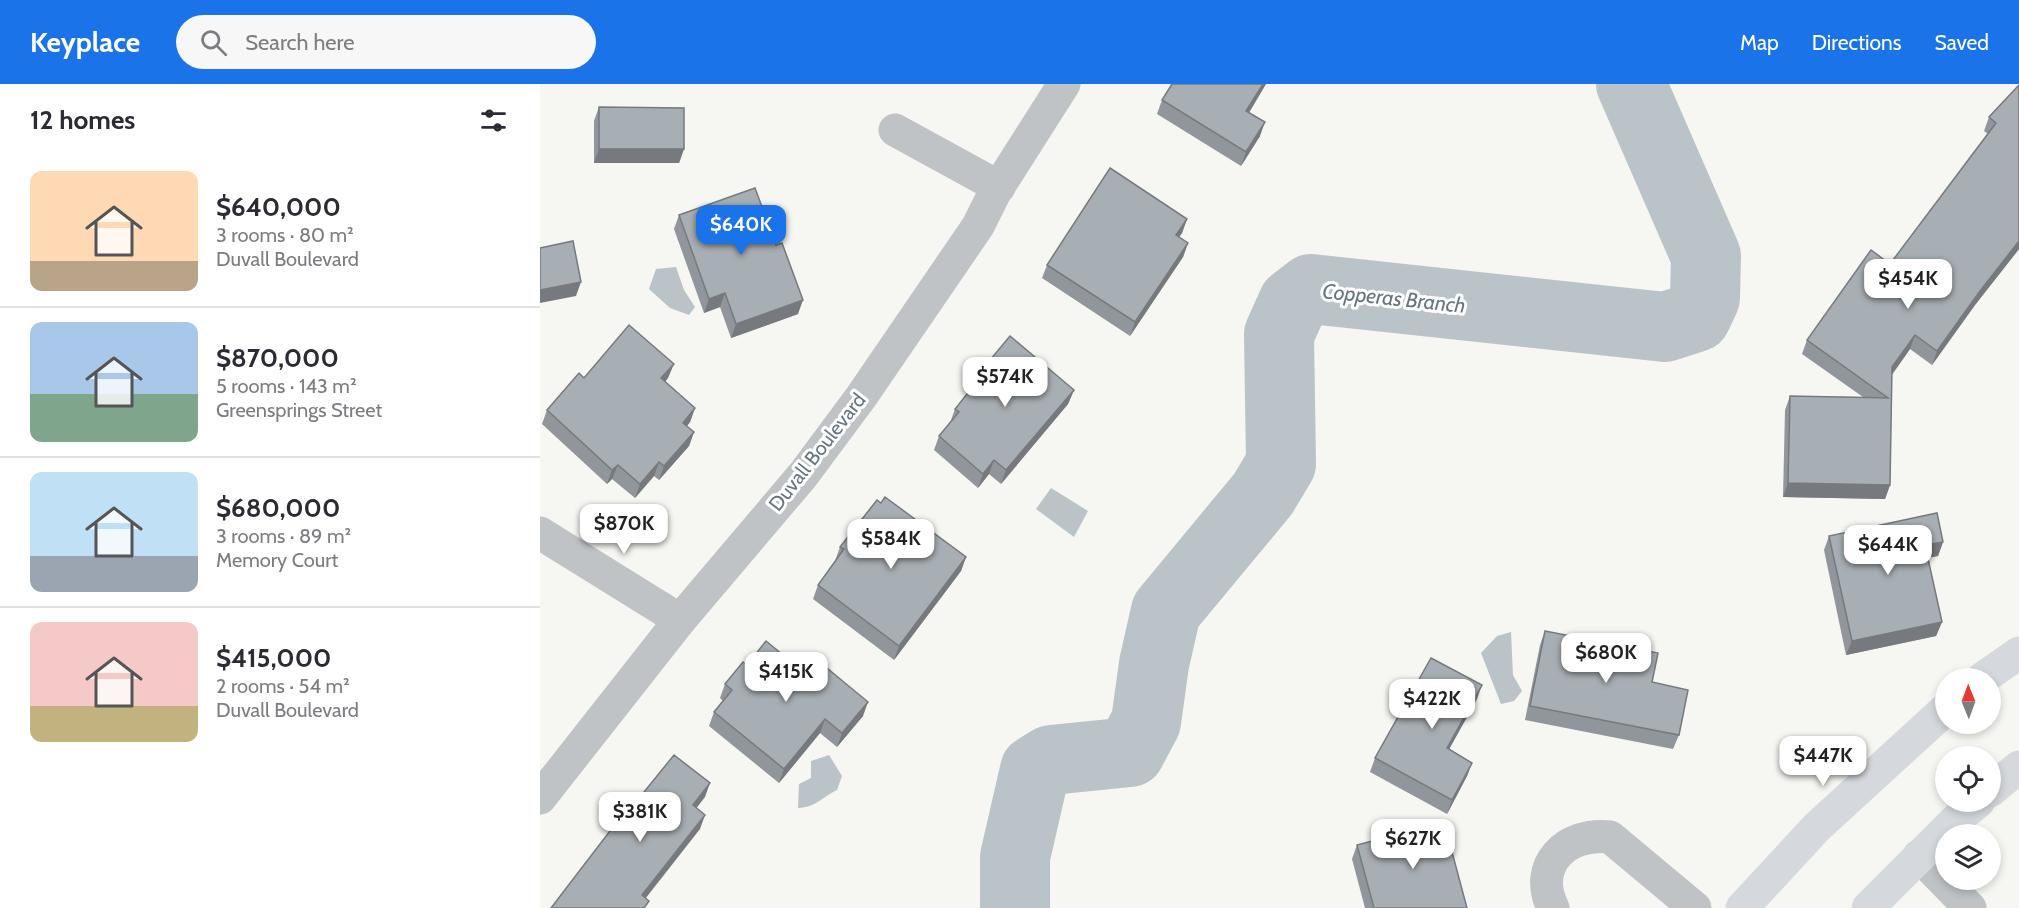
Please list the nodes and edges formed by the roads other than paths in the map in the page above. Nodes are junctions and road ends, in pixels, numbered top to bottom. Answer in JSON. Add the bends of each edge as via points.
{"nodes":[{"id":1,"x":1064,"y":84,"type":"edge"},
{"id":2,"x":895,"y":130,"type":"dead end"},
{"id":3,"x":999,"y":187,"type":"junction"},
{"id":4,"x":540,"y":533,"type":"edge"},
{"id":5,"x":680,"y":620,"type":"junction"},
{"id":6,"x":2019,"y":653,"type":"edge"},
{"id":7,"x":1997,"y":668,"type":"edge"},
{"id":8,"x":1935,"y":718,"type":"edge"},
{"id":9,"x":2019,"y":767,"type":"edge"},
{"id":10,"x":2001,"y":782,"type":"edge"},
{"id":11,"x":540,"y":798,"type":"edge"},
{"id":12,"x":1966,"y":812,"type":"edge"},
{"id":13,"x":1919,"y":856,"type":"junction"},
{"id":14,"x":1553,"y":908,"type":"edge"},
{"id":15,"x":1695,"y":908,"type":"edge"},
{"id":16,"x":1742,"y":908,"type":"edge"},
{"id":17,"x":1868,"y":908,"type":"edge"},
{"id":18,"x":1970,"y":908,"type":"edge"}],
"edges":[{"from":1,"to":3,"type":"street","name":"Duvall Boulevard"},
{"from":2,"to":3,"type":"street"},
{"from":3,"to":5,"type":"street","name":"Duvall Boulevard","via":[[978,226],[861,397],[803,475]]},
{"from":4,"to":5,"type":"street"},
{"from":5,"to":11,"type":"street","name":"Duvall Boulevard"},
{"from":6,"to":7,"type":"main road"},
{"from":8,"to":16,"type":"main road","via":[[1817,827]]},
{"from":9,"to":10,"type":"main road"},
{"from":12,"to":13,"type":"main road"},
{"from":13,"to":17,"type":"main road"},
{"from":13,"to":18,"type":"street"},
{"from":14,"to":15,"type":"street","via":[[1547,893],[1551,864],[1560,850],[1571,843],[1597,836],[1610,837]]}]}
